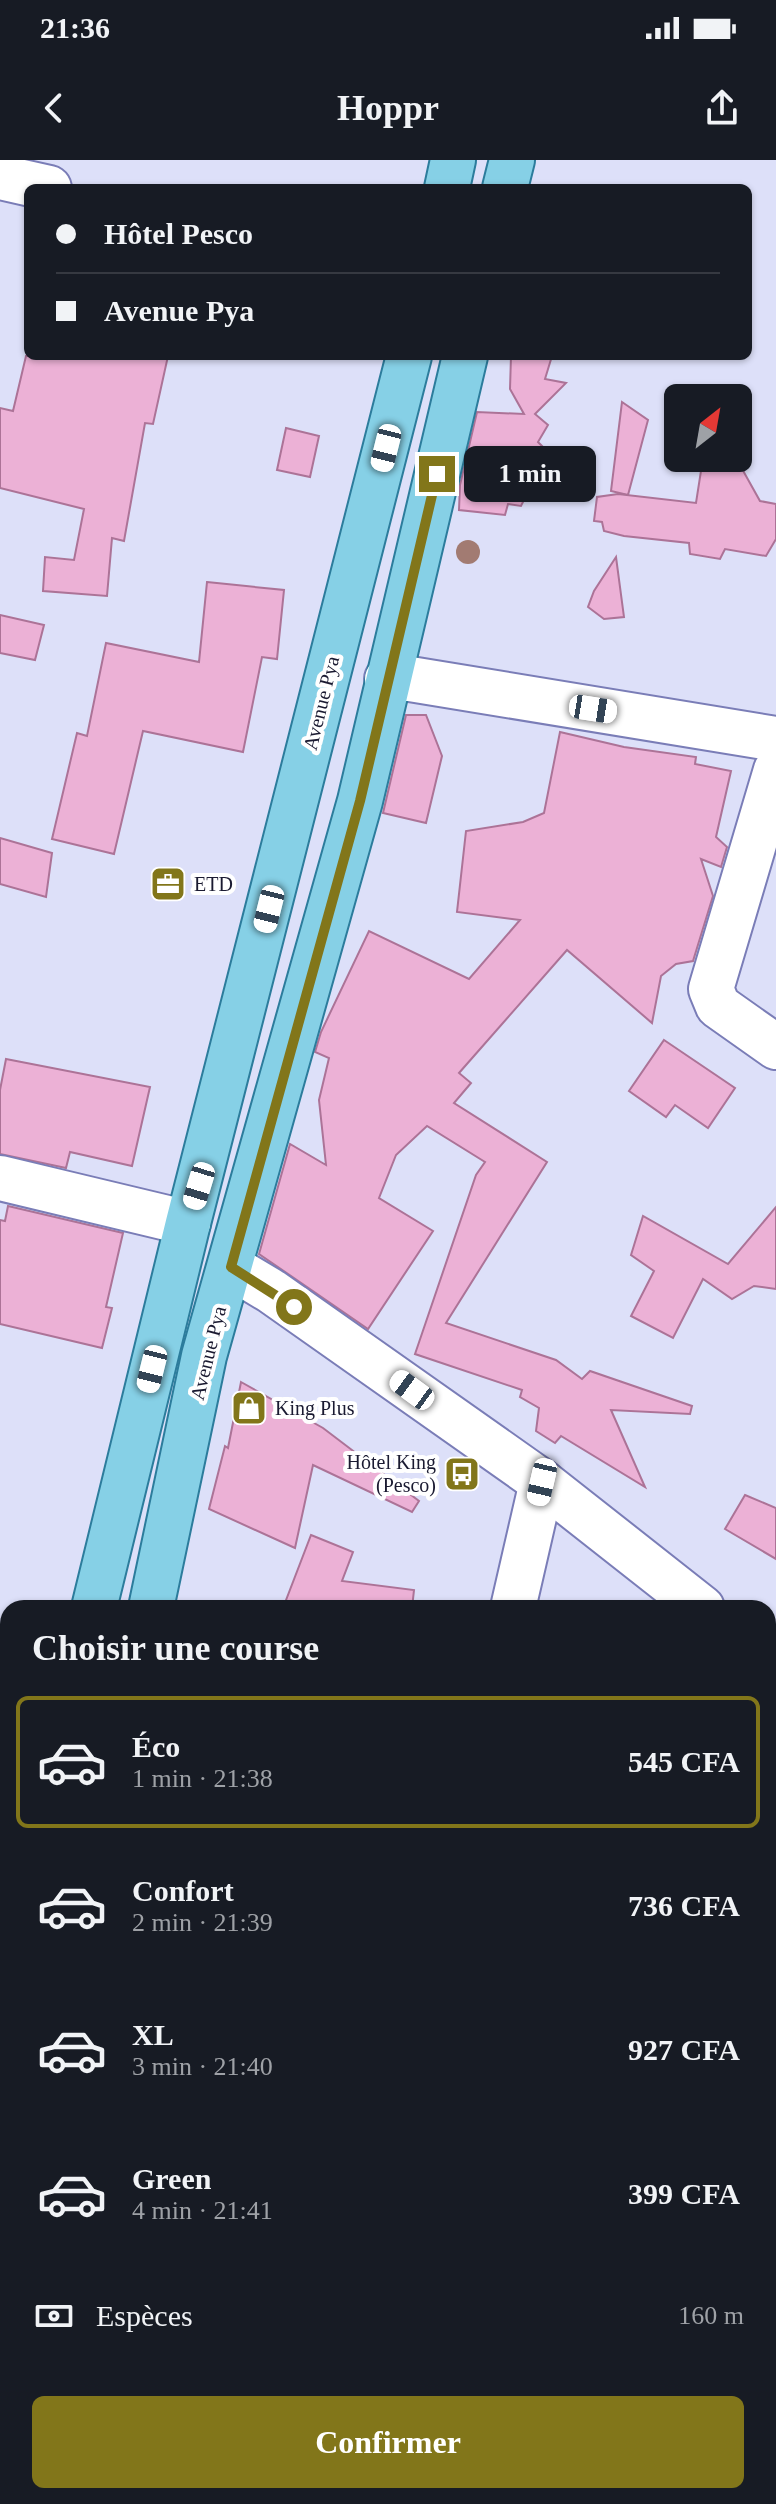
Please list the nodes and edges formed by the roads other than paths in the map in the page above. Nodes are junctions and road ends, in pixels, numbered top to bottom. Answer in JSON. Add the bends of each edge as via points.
{"nodes":[{"id":1,"x":453,"y":160,"type":"edge"},
{"id":2,"x":512,"y":160,"type":"edge"},
{"id":3,"x":448,"y":184,"type":"edge"},
{"id":4,"x":506,"y":184,"type":"edge"},
{"id":5,"x":408,"y":360,"type":"edge"},
{"id":6,"x":464,"y":360,"type":"edge"},
{"id":7,"x":387,"y":679,"type":"junction"},
{"id":8,"x":776,"y":739,"type":"edge"},
{"id":9,"x":776,"y":770,"type":"edge"},
{"id":10,"x":776,"y":1047,"type":"edge"},
{"id":11,"x":0,"y":1178,"type":"edge"},
{"id":12,"x":185,"y":1236,"type":"junction"},
{"id":13,"x":231,"y":1267,"type":"junction"},
{"id":14,"x":542,"y":1482,"type":"junction"},
{"id":15,"x":96,"y":1600,"type":"edge"},
{"id":16,"x":153,"y":1600,"type":"edge"},
{"id":17,"x":515,"y":1600,"type":"edge"},
{"id":18,"x":692,"y":1600,"type":"edge"}],
"edges":[{"from":1,"to":3,"type":"main road"},
{"from":2,"to":4,"type":"main road"},
{"from":5,"to":12,"type":"main road","name":"Avenue Pya"},
{"from":6,"to":7,"type":"main road","name":"Avenue Pya"},
{"from":7,"to":8,"type":"street"},
{"from":7,"to":13,"type":"main road","name":"Avenue Pya","via":[[360,801]]},
{"from":9,"to":10,"type":"street","via":[[711,989],[718,1006]]},
{"from":11,"to":12,"type":"street"},
{"from":12,"to":13,"type":"main road"},
{"from":12,"to":15,"type":"main road","name":"Avenue Pya"},
{"from":13,"to":14,"type":"street"},
{"from":13,"to":16,"type":"main road","name":"Avenue Pya","via":[[204,1356]]},
{"from":14,"to":17,"type":"street"},
{"from":14,"to":18,"type":"street"}]}
